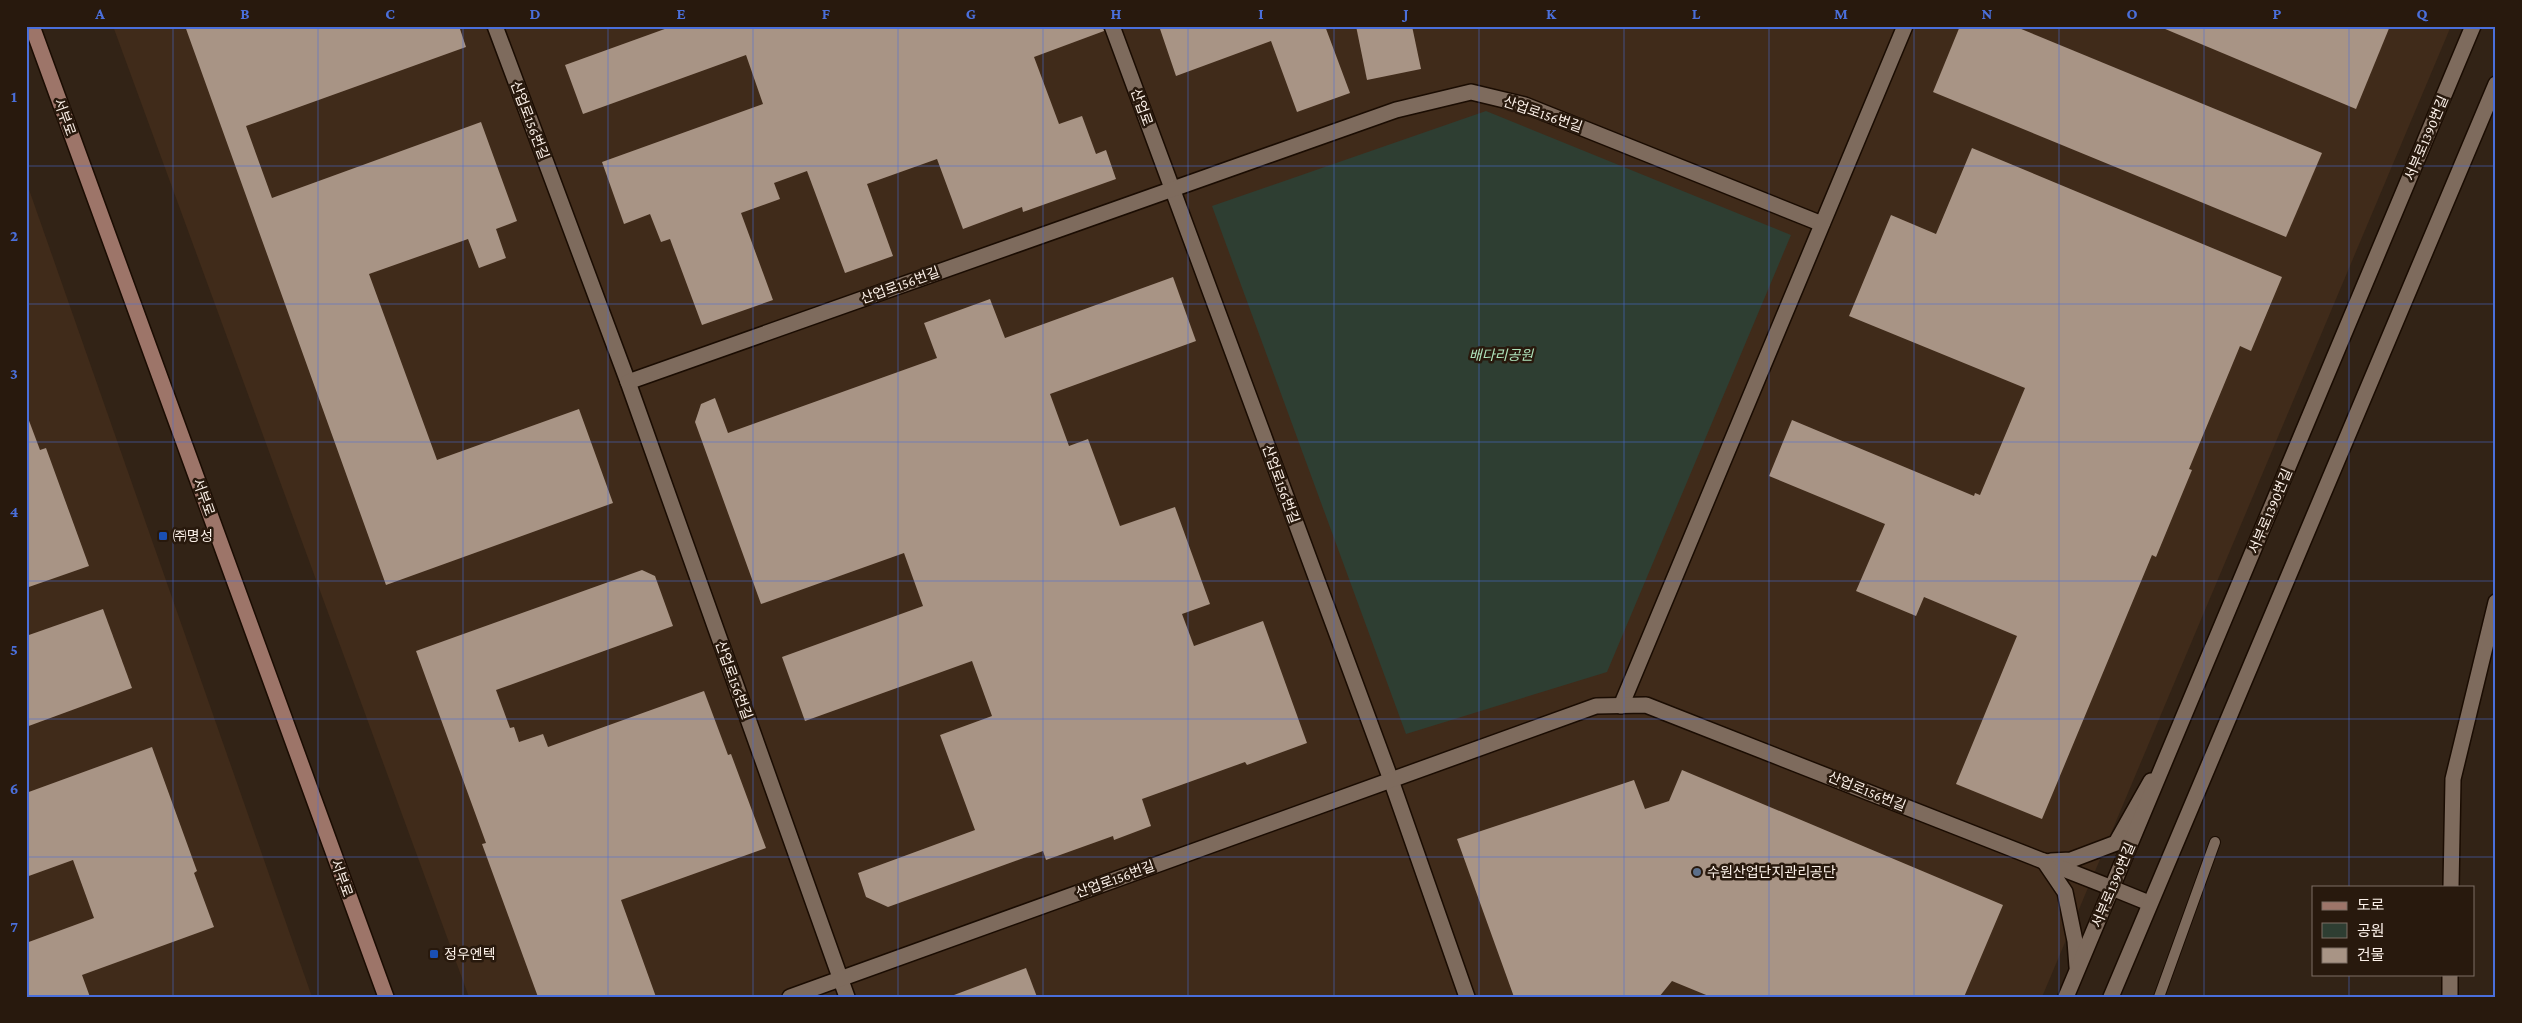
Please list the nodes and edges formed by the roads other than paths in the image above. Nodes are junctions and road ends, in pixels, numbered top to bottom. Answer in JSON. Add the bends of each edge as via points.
{"nodes":[{"id":1,"x":32,"y":26,"type":"edge"},
{"id":2,"x":495,"y":26,"type":"edge"},
{"id":3,"x":1112,"y":26,"type":"edge"},
{"id":4,"x":1904,"y":26,"type":"edge"},
{"id":5,"x":2473,"y":26,"type":"edge"},
{"id":6,"x":2496,"y":84,"type":"edge"},
{"id":7,"x":1172,"y":189,"type":"junction"},
{"id":8,"x":1822,"y":224,"type":"junction"},
{"id":9,"x":628,"y":382,"type":"junction"},
{"id":10,"x":2496,"y":602,"type":"edge"},
{"id":11,"x":1621,"y":706,"type":"junction"},
{"id":12,"x":2175,"y":738,"type":"junction"},
{"id":13,"x":1390,"y":780,"type":"junction"},
{"id":14,"x":2215,"y":842,"type":"dead end"},
{"id":15,"x":2044,"y":861,"type":"junction"},
{"id":16,"x":2452,"y":886,"type":"edge"},
{"id":17,"x":2112,"y":888,"type":"junction"},
{"id":18,"x":2149,"y":904,"type":"junction"},
{"id":19,"x":2077,"y":971,"type":"junction"},
{"id":20,"x":2450,"y":976,"type":"edge"},
{"id":21,"x":840,"y":978,"type":"junction"},
{"id":22,"x":386,"y":997,"type":"edge"},
{"id":23,"x":790,"y":997,"type":"edge"},
{"id":24,"x":847,"y":997,"type":"edge"},
{"id":25,"x":1467,"y":997,"type":"edge"},
{"id":26,"x":2066,"y":997,"type":"edge"},
{"id":27,"x":2111,"y":997,"type":"edge"},
{"id":28,"x":2159,"y":997,"type":"edge"},
{"id":29,"x":2450,"y":997,"type":"edge"}],
"edges":[{"from":1,"to":22,"type":"main road","name":"서부로"},
{"from":2,"to":9,"type":"street","name":"산업로156번길"},
{"from":3,"to":7,"type":"street","name":"산업로"},
{"from":4,"to":8,"type":"street"},
{"from":5,"to":12,"type":"street","name":"서부로1390번길"},
{"from":6,"to":18,"type":"street"},
{"from":7,"to":8,"type":"street","name":"산업로156번길","via":[[1396,110],[1471,92],[1525,105]]},
{"from":7,"to":9,"type":"street","name":"산업로156번길"},
{"from":7,"to":13,"type":"street","name":"산업로156번길"},
{"from":8,"to":11,"type":"street"},
{"from":9,"to":21,"type":"street","name":"산업로156번길"},
{"from":10,"to":16,"type":"street","via":[[2453,779]]},
{"from":11,"to":13,"type":"street","name":"산업로156번길","via":[[1596,706]]},
{"from":11,"to":15,"type":"street","name":"산업로156번길","via":[[1646,705]]},
{"from":12,"to":15,"type":"street","via":[[2116,844],[2071,860]]},
{"from":12,"to":17,"type":"street","name":"서부로1390번길"},
{"from":13,"to":21,"type":"street","name":"산업로156번길"},
{"from":13,"to":25,"type":"street","name":"산업로156번길"},
{"from":14,"to":28,"type":"lane"},
{"from":15,"to":17,"type":"street","name":"산업로156번길"},
{"from":15,"to":19,"type":"street","via":[[2065,892],[2075,941]]},
{"from":17,"to":18,"type":"street","name":"산업로156번길"},
{"from":17,"to":19,"type":"street","name":"서부로1390번길"},
{"from":18,"to":27,"type":"street"},
{"from":19,"to":26,"type":"street","name":"서부로1390번길"},
{"from":20,"to":29,"type":"street"},
{"from":21,"to":23,"type":"street"},
{"from":21,"to":24,"type":"street","name":"산업로156번길"}]}
